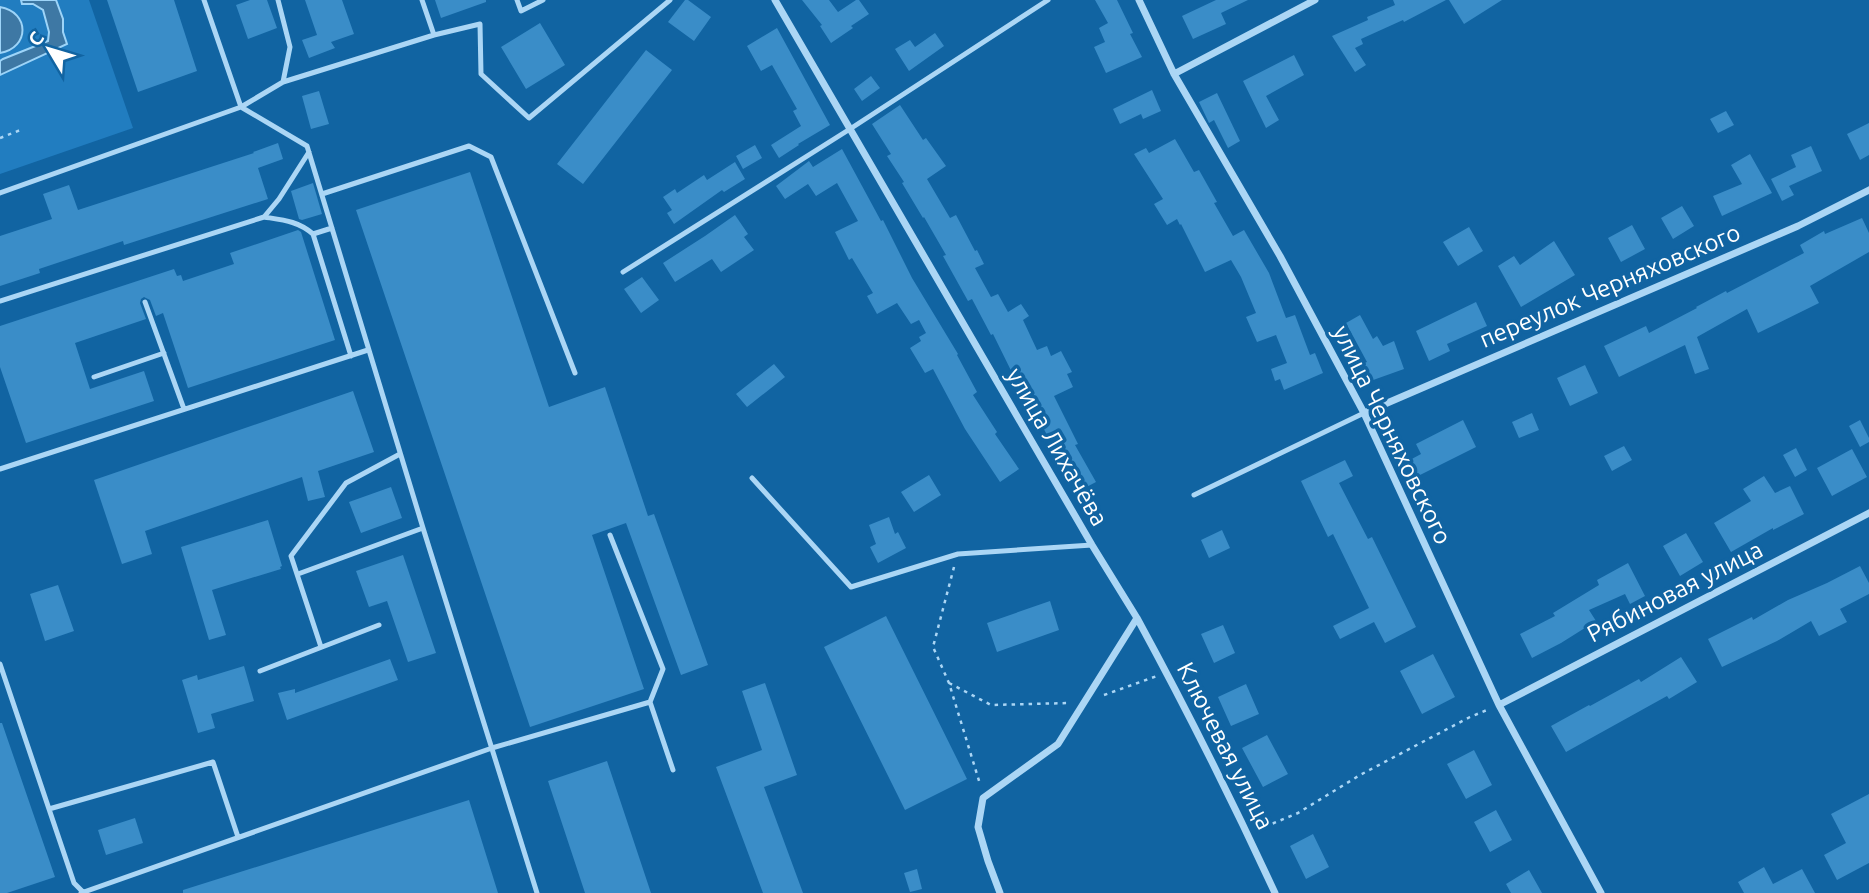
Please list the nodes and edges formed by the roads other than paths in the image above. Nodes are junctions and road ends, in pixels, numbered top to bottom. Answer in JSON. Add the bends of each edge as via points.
{"nodes":[{"id":1,"x":204,"y":0,"type":"edge"},
{"id":2,"x":278,"y":0,"type":"edge"},
{"id":3,"x":422,"y":0,"type":"edge"},
{"id":4,"x":517,"y":0,"type":"edge"},
{"id":5,"x":543,"y":0,"type":"edge"},
{"id":6,"x":670,"y":0,"type":"edge"},
{"id":7,"x":775,"y":0,"type":"edge"},
{"id":8,"x":1048,"y":0,"type":"edge"},
{"id":9,"x":1139,"y":0,"type":"edge"},
{"id":10,"x":1315,"y":0,"type":"edge"},
{"id":11,"x":434,"y":35,"type":"junction"},
{"id":12,"x":1174,"y":74,"type":"junction"},
{"id":13,"x":283,"y":82,"type":"junction"},
{"id":14,"x":241,"y":107,"type":"junction"},
{"id":15,"x":850,"y":129,"type":"junction"},
{"id":16,"x":309,"y":152,"type":"junction"},
{"id":17,"x":1869,"y":190,"type":"edge"},
{"id":18,"x":0,"y":193,"type":"edge"},
{"id":19,"x":322,"y":194,"type":"junction"},
{"id":20,"x":264,"y":217,"type":"junction"},
{"id":21,"x":332,"y":228,"type":"junction"},
{"id":22,"x":313,"y":234,"type":"junction"},
{"id":23,"x":623,"y":272,"type":"dead end"},
{"id":24,"x":0,"y":302,"type":"edge"},
{"id":25,"x":145,"y":302,"type":"dead end"},
{"id":26,"x":368,"y":350,"type":"junction"},
{"id":27,"x":164,"y":353,"type":"junction"},
{"id":28,"x":351,"y":356,"type":"junction"},
{"id":29,"x":575,"y":373,"type":"dead end"},
{"id":30,"x":94,"y":377,"type":"dead end"},
{"id":31,"x":184,"y":409,"type":"junction"},
{"id":32,"x":1364,"y":413,"type":"junction"},
{"id":33,"x":400,"y":454,"type":"junction"},
{"id":34,"x":0,"y":469,"type":"edge"},
{"id":35,"x":752,"y":478,"type":"dead end"},
{"id":36,"x":1194,"y":495,"type":"dead end"},
{"id":37,"x":1869,"y":513,"type":"edge"},
{"id":38,"x":423,"y":528,"type":"junction"},
{"id":39,"x":610,"y":535,"type":"dead end"},
{"id":40,"x":1092,"y":545,"type":"junction"},
{"id":41,"x":298,"y":574,"type":"junction"},
{"id":42,"x":1136,"y":618,"type":"junction"},
{"id":43,"x":379,"y":625,"type":"dead end"},
{"id":44,"x":321,"y":647,"type":"junction"},
{"id":45,"x":0,"y":664,"type":"edge"},
{"id":46,"x":260,"y":671,"type":"dead end"},
{"id":47,"x":650,"y":702,"type":"junction"},
{"id":48,"x":1499,"y":705,"type":"junction"},
{"id":49,"x":492,"y":748,"type":"junction"},
{"id":50,"x":673,"y":770,"type":"dead end"},
{"id":51,"x":49,"y":809,"type":"junction"},
{"id":52,"x":237,"y":837,"type":"junction"},
{"id":53,"x":83,"y":893,"type":"edge"},
{"id":54,"x":537,"y":893,"type":"edge"},
{"id":55,"x":1000,"y":893,"type":"edge"},
{"id":56,"x":1275,"y":893,"type":"edge"},
{"id":57,"x":1601,"y":893,"type":"edge"}],
"edges":[{"from":1,"to":14,"type":"lane"},
{"from":2,"to":13,"type":"lane","via":[[290,47]]},
{"from":3,"to":11,"type":"lane"},
{"from":4,"to":5,"type":"lane","via":[[521,11]]},
{"from":6,"to":11,"type":"lane","via":[[529,118],[481,74],[480,24]]},
{"from":7,"to":15,"type":"street","name":"улица Лихачёва"},
{"from":8,"to":15,"type":"lane"},
{"from":9,"to":12,"type":"street","name":"улица Черняховского"},
{"from":10,"to":12,"type":"street"},
{"from":11,"to":13,"type":"lane"},
{"from":12,"to":32,"type":"street","name":"улица Черняховского"},
{"from":13,"to":14,"type":"lane"},
{"from":14,"to":16,"type":"lane","via":[[307,146]]},
{"from":14,"to":18,"type":"lane"},
{"from":15,"to":23,"type":"lane"},
{"from":15,"to":40,"type":"street","name":"улица Лихачёва"},
{"from":16,"to":19,"type":"lane"},
{"from":16,"to":20,"type":"lane"},
{"from":17,"to":32,"type":"street","name":"переулок Черняховского","via":[[1798,226]]},
{"from":19,"to":21,"type":"lane"},
{"from":19,"to":29,"type":"lane","via":[[469,146],[491,157]]},
{"from":20,"to":22,"type":"lane","via":[[304,226]]},
{"from":20,"to":24,"type":"lane"},
{"from":21,"to":22,"type":"lane"},
{"from":21,"to":26,"type":"lane"},
{"from":22,"to":28,"type":"lane"},
{"from":25,"to":27,"type":"lane"},
{"from":26,"to":28,"type":"lane"},
{"from":26,"to":33,"type":"lane"},
{"from":27,"to":30,"type":"lane"},
{"from":27,"to":31,"type":"lane"},
{"from":28,"to":31,"type":"lane"},
{"from":31,"to":34,"type":"lane"},
{"from":32,"to":36,"type":"lane"},
{"from":32,"to":48,"type":"street","name":"улица Черняховского"},
{"from":33,"to":38,"type":"lane"},
{"from":33,"to":41,"type":"lane","via":[[346,483],[291,556]]},
{"from":35,"to":40,"type":"lane","via":[[851,587],[957,554]]},
{"from":37,"to":48,"type":"street","name":"Рябиновая улица"},
{"from":38,"to":41,"type":"lane"},
{"from":38,"to":49,"type":"lane"},
{"from":39,"to":47,"type":"lane","via":[[663,669]]},
{"from":40,"to":42,"type":"street","name":"улица Лихачёва"},
{"from":41,"to":44,"type":"lane"},
{"from":42,"to":55,"type":"street","via":[[1058,744],[983,798],[978,827]]},
{"from":42,"to":56,"type":"street","name":"Ключевая улица"},
{"from":43,"to":44,"type":"lane"},
{"from":44,"to":46,"type":"lane"},
{"from":45,"to":51,"type":"lane"},
{"from":47,"to":49,"type":"lane"},
{"from":47,"to":50,"type":"lane"},
{"from":48,"to":57,"type":"street","name":"улица Черняховского"},
{"from":49,"to":52,"type":"lane"},
{"from":49,"to":54,"type":"lane"},
{"from":51,"to":52,"type":"lane","via":[[213,762]]},
{"from":51,"to":53,"type":"lane","via":[[74,883]]},
{"from":52,"to":53,"type":"lane"}]}
